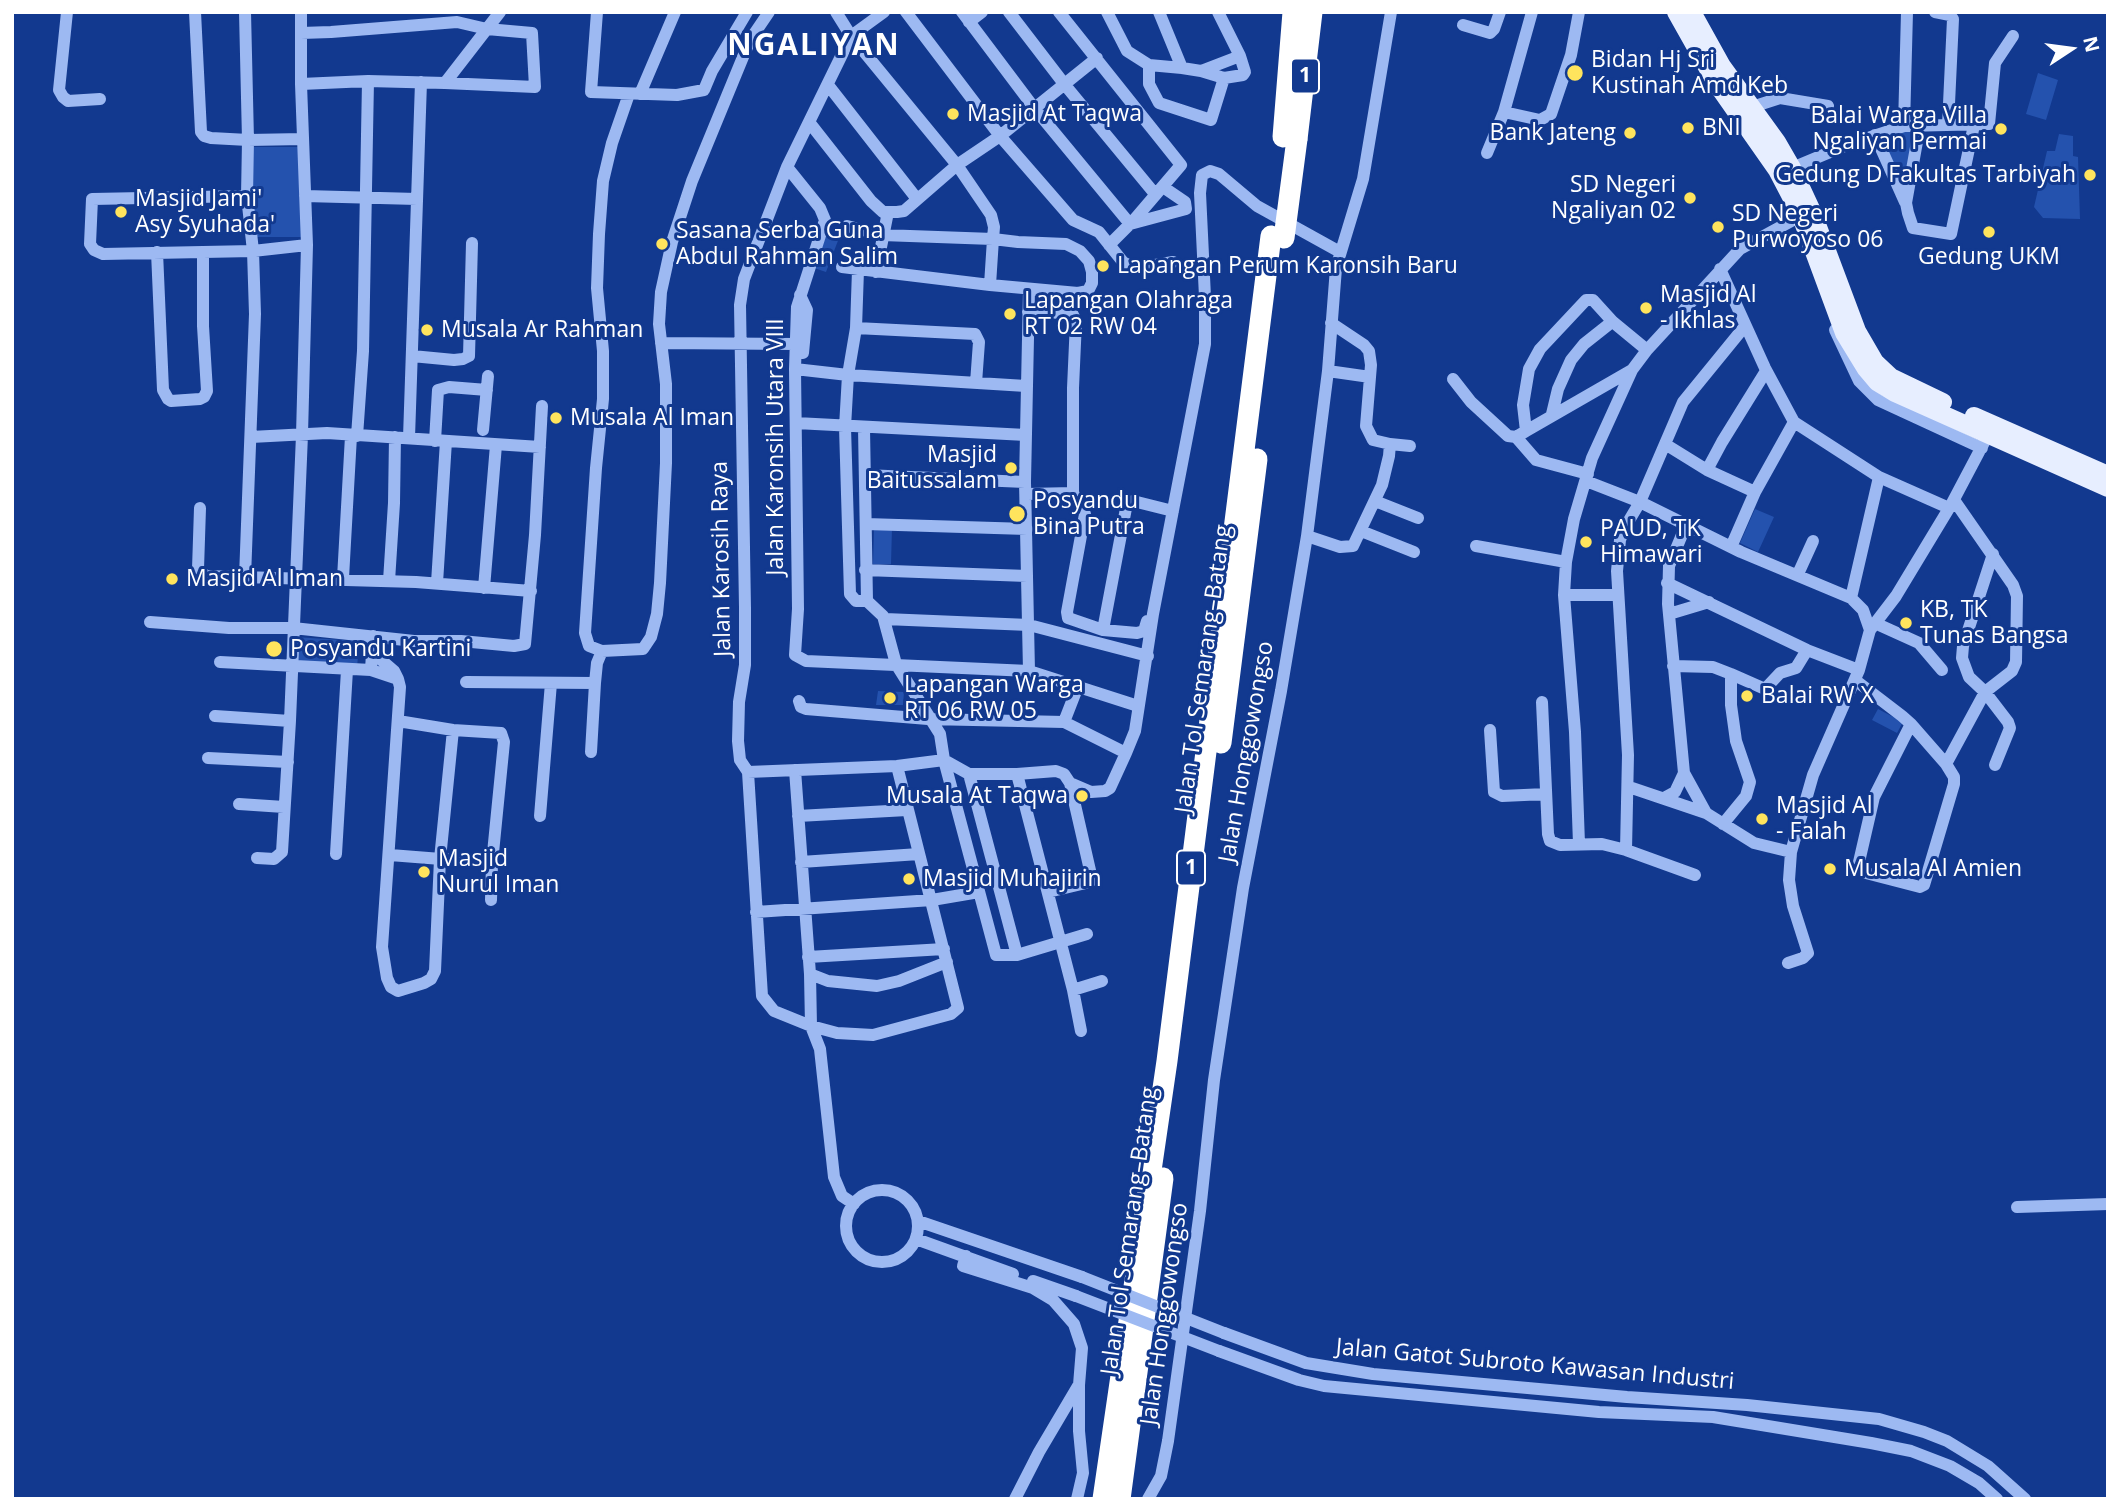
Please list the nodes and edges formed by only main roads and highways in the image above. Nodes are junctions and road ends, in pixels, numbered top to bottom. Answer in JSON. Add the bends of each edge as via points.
{"nodes":[{"id":1,"x":1293,"y":12,"type":"edge"},
{"id":2,"x":1312,"y":12,"type":"edge"},
{"id":3,"x":1676,"y":12,"type":"edge"},
{"id":4,"x":1692,"y":12,"type":"edge"},
{"id":5,"x":1764,"y":136,"type":"junction"},
{"id":6,"x":1290,"y":138,"type":"junction"},
{"id":7,"x":1802,"y":215,"type":"junction"},
{"id":8,"x":1278,"y":237,"type":"junction"},
{"id":9,"x":2108,"y":475,"type":"edge"},
{"id":10,"x":2108,"y":488,"type":"edge"},
{"id":11,"x":1103,"y":1499,"type":"edge"},
{"id":12,"x":1120,"y":1499,"type":"edge"}],
"edges":[{"from":1,"to":6,"type":"highway","name":"Jalan Tol Semarang–Batang","number":"1"},
{"from":2,"to":6,"type":"highway","name":"Jalan Tol Semarang–Batang","number":"1"},
{"from":3,"to":5,"type":"main road","via":[[1716,83]]},
{"from":4,"to":5,"type":"main road","via":[[1752,107]]},
{"from":5,"to":7,"type":"main road"},
{"from":5,"to":7,"type":"main road","via":[[1792,168]]},
{"from":6,"to":8,"type":"highway","name":"Jalan Tol Semarang–Batang","number":"1","bridge":true},
{"from":7,"to":9,"type":"main road","via":[[1857,331],[1875,362],[1891,377]]},
{"from":7,"to":10,"type":"main road","via":[[1844,333],[1877,382],[1985,442]]},
{"from":8,"to":11,"type":"highway","name":"Jalan Tol Semarang–Batang","number":"1"},
{"from":8,"to":12,"type":"highway","name":"Jalan Tol Semarang–Batang","number":"1","via":[[1234,645]]}]}
